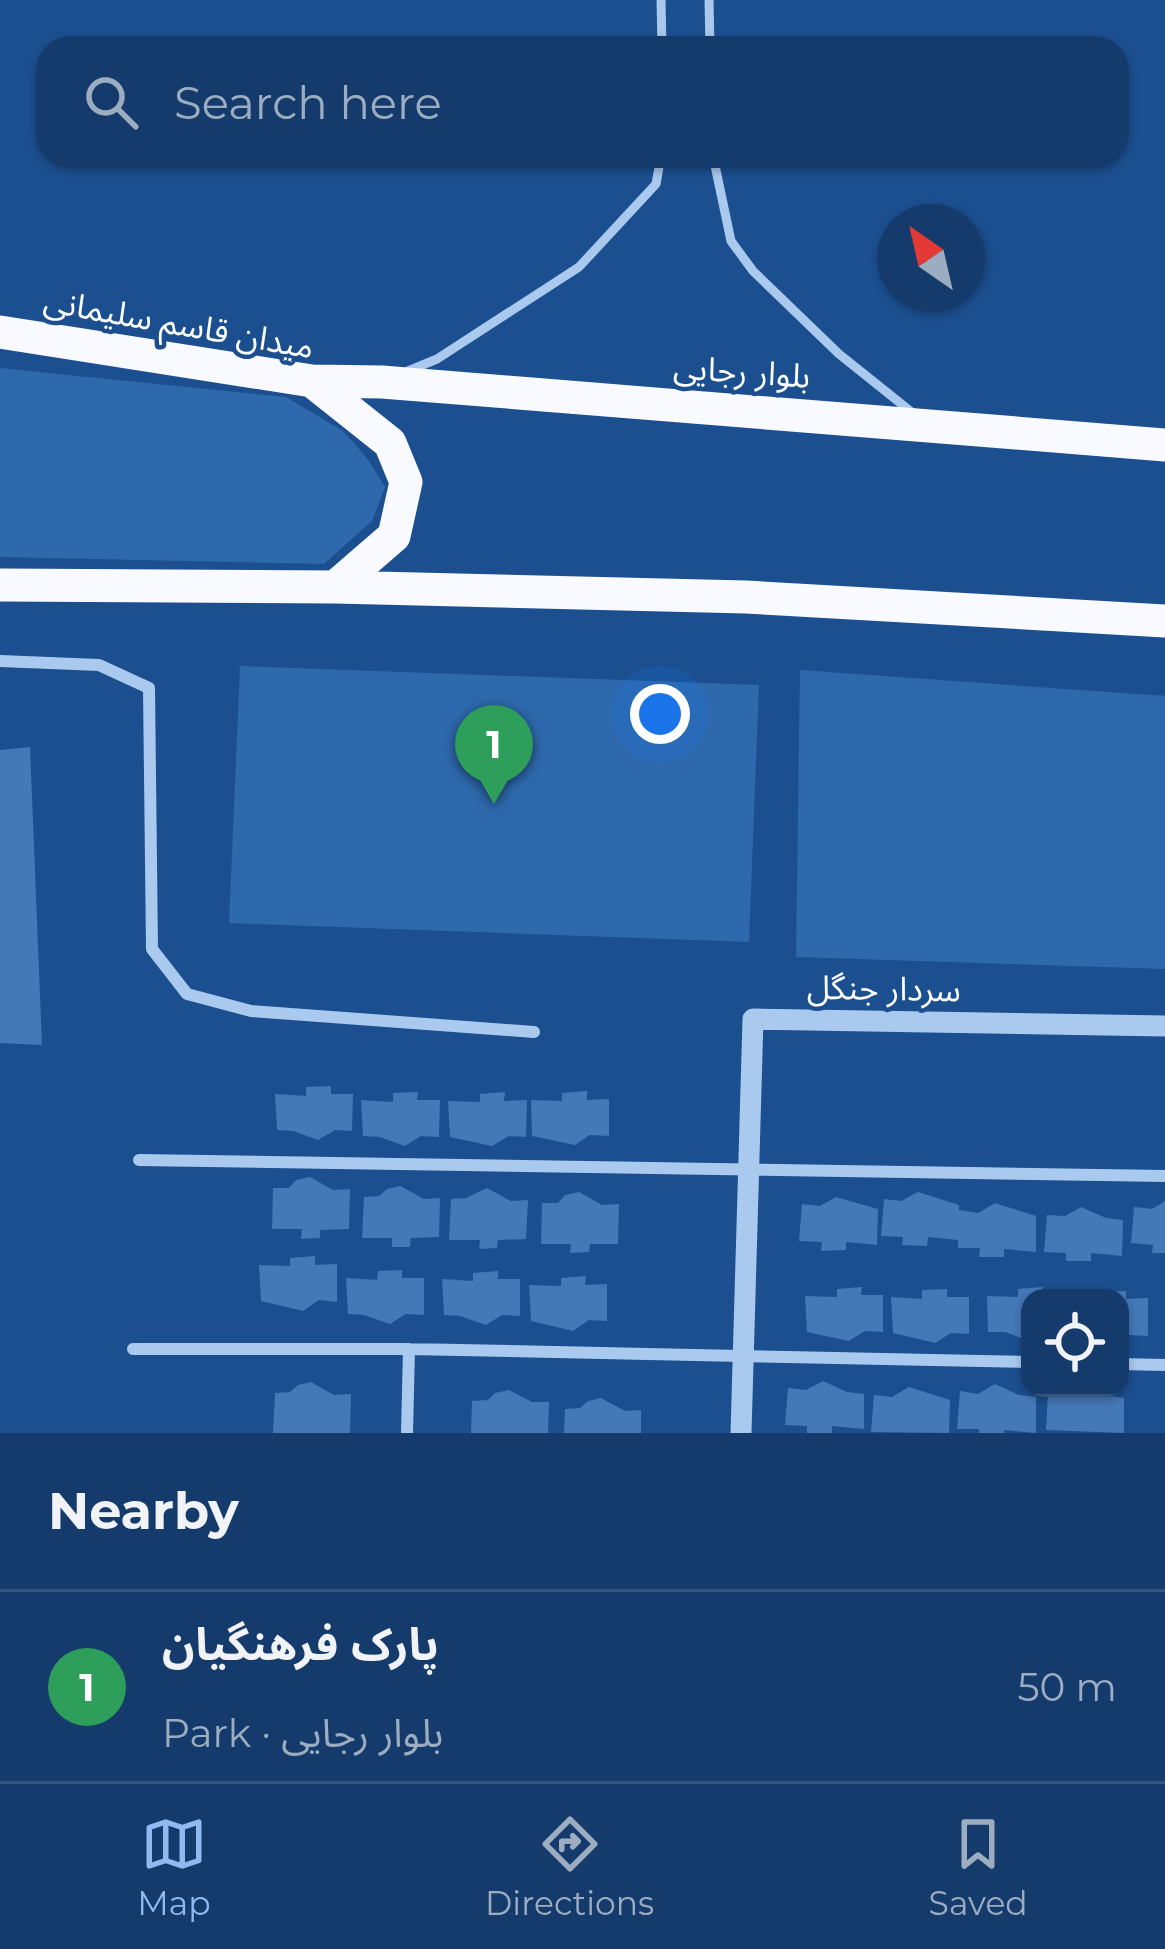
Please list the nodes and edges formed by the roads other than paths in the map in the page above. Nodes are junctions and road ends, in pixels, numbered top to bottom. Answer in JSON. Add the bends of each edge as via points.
{"nodes":[{"id":1,"x":661,"y":0,"type":"edge"},
{"id":2,"x":709,"y":0,"type":"edge"},
{"id":3,"x":662,"y":36,"type":"edge"},
{"id":4,"x":710,"y":36,"type":"edge"},
{"id":5,"x":659,"y":168,"type":"edge"},
{"id":6,"x":716,"y":168,"type":"edge"},
{"id":7,"x":3,"y":331,"type":"edge"},
{"id":8,"x":312,"y":381,"type":"junction"},
{"id":9,"x":382,"y":382,"type":"junction"},
{"id":10,"x":928,"y":424,"type":"junction"},
{"id":11,"x":1165,"y":445,"type":"edge"},
{"id":12,"x":0,"y":585,"type":"edge"},
{"id":13,"x":335,"y":587,"type":"junction"},
{"id":14,"x":1165,"y":621,"type":"edge"},
{"id":15,"x":0,"y":661,"type":"edge"},
{"id":16,"x":1165,"y":1026,"type":"edge"},
{"id":17,"x":534,"y":1032,"type":"dead end"},
{"id":18,"x":139,"y":1160,"type":"dead end"},
{"id":19,"x":747,"y":1169,"type":"junction"},
{"id":20,"x":1165,"y":1176,"type":"edge"},
{"id":21,"x":133,"y":1348,"type":"dead end"},
{"id":22,"x":409,"y":1349,"type":"junction"},
{"id":23,"x":743,"y":1354,"type":"junction"},
{"id":24,"x":1021,"y":1362,"type":"edge"},
{"id":25,"x":1129,"y":1364,"type":"edge"},
{"id":26,"x":1165,"y":1366,"type":"edge"},
{"id":27,"x":407,"y":1433,"type":"edge"},
{"id":28,"x":741,"y":1433,"type":"edge"}],
"edges":[{"from":1,"to":3,"type":"lane"},
{"from":2,"to":4,"type":"lane"},
{"from":5,"to":9,"type":"lane","via":[[656,184],[579,267],[437,359]]},
{"from":6,"to":10,"type":"lane","via":[[731,241],[753,272],[838,354]]},
{"from":7,"to":8,"type":"highway","name":"میدان قاسم سلیمانی"},
{"from":8,"to":9,"type":"highway","name":"بلوار رجایی"},
{"from":8,"to":13,"type":"highway","name":"میدان قاسم سلیمانی","via":[[390,443],[406,482],[394,536]]},
{"from":9,"to":10,"type":"highway","name":"بلوار رجایی"},
{"from":10,"to":11,"type":"highway","name":"بلوار رجایی"},
{"from":12,"to":13,"type":"highway"},
{"from":13,"to":14,"type":"highway","via":[[746,597]]},
{"from":15,"to":17,"type":"street","via":[[99,665],[149,688],[152,949],[187,994],[250,1011]]},
{"from":16,"to":19,"type":"street","name":"سردار جنگل","via":[[753,1019]]},
{"from":18,"to":19,"type":"street"},
{"from":19,"to":20,"type":"street"},
{"from":19,"to":23,"type":"street"},
{"from":21,"to":22,"type":"street"},
{"from":22,"to":23,"type":"street"},
{"from":22,"to":27,"type":"street"},
{"from":23,"to":24,"type":"street"},
{"from":23,"to":28,"type":"street"},
{"from":25,"to":26,"type":"street"}]}
